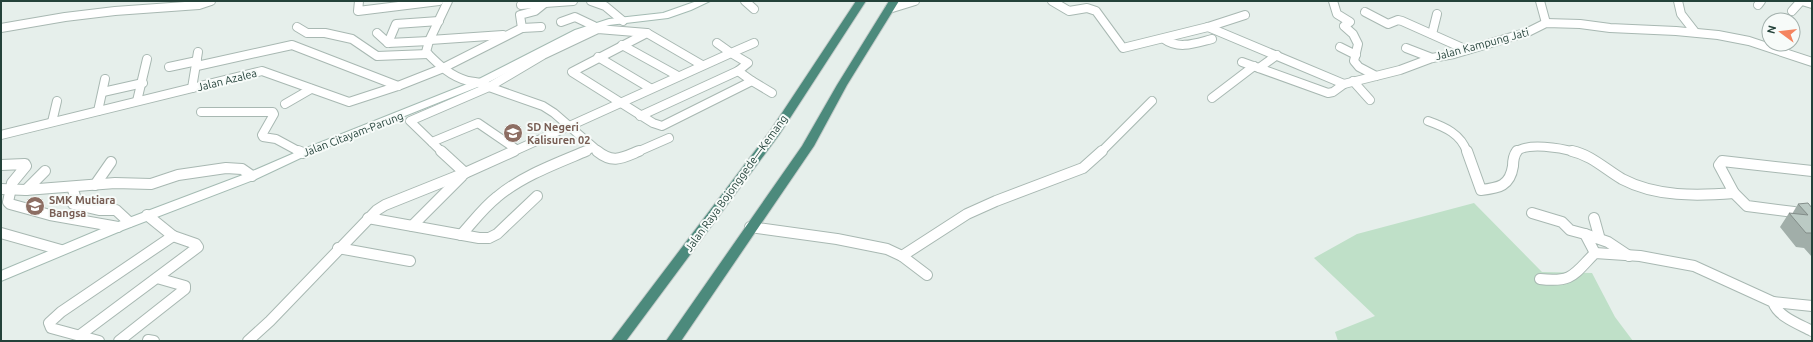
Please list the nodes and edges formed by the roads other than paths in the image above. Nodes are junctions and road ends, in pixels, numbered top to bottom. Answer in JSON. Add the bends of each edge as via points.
{"nodes":[{"id":1,"x":211,"y":1,"type":"edge"},
{"id":2,"x":359,"y":1,"type":"edge"},
{"id":3,"x":389,"y":1,"type":"edge"},
{"id":4,"x":439,"y":1,"type":"edge"},
{"id":5,"x":448,"y":1,"type":"edge"},
{"id":6,"x":573,"y":1,"type":"edge"},
{"id":7,"x":591,"y":1,"type":"edge"},
{"id":8,"x":705,"y":1,"type":"edge"},
{"id":9,"x":745,"y":1,"type":"edge"},
{"id":10,"x":861,"y":1,"type":"edge"},
{"id":11,"x":915,"y":1,"type":"edge"},
{"id":12,"x":1052,"y":1,"type":"edge"},
{"id":13,"x":1333,"y":1,"type":"edge"},
{"id":14,"x":1540,"y":1,"type":"edge"},
{"id":15,"x":1678,"y":1,"type":"edge"},
{"id":16,"x":1801,"y":1,"type":"edge"},
{"id":17,"x":418,"y":3,"type":"edge"},
{"id":18,"x":545,"y":3,"type":"junction"},
{"id":19,"x":1812,"y":4,"type":"edge"},
{"id":20,"x":521,"y":5,"type":"dead end"},
{"id":21,"x":892,"y":5,"type":"edge"},
{"id":22,"x":386,"y":8,"type":"junction"},
{"id":23,"x":754,"y":9,"type":"dead end"},
{"id":24,"x":1792,"y":11,"type":"dead end"},
{"id":25,"x":1365,"y":12,"type":"dead end"},
{"id":26,"x":1437,"y":14,"type":"dead end"},
{"id":27,"x":1245,"y":15,"type":"dead end"},
{"id":28,"x":439,"y":21,"type":"junction"},
{"id":29,"x":623,"y":21,"type":"junction"},
{"id":30,"x":561,"y":22,"type":"dead end"},
{"id":31,"x":1546,"y":23,"type":"junction"},
{"id":32,"x":594,"y":26,"type":"junction"},
{"id":33,"x":297,"y":27,"type":"dead end"},
{"id":34,"x":541,"y":27,"type":"dead end"},
{"id":35,"x":1208,"y":27,"type":"junction"},
{"id":36,"x":1,"y":28,"type":"edge"},
{"id":37,"x":522,"y":28,"type":"junction"},
{"id":38,"x":1695,"y":32,"type":"junction"},
{"id":39,"x":377,"y":33,"type":"dead end"},
{"id":40,"x":647,"y":33,"type":"junction"},
{"id":41,"x":1432,"y":34,"type":"junction"},
{"id":42,"x":506,"y":35,"type":"junction"},
{"id":43,"x":1164,"y":39,"type":"junction"},
{"id":44,"x":1212,"y":40,"type":"dead end"},
{"id":45,"x":429,"y":41,"type":"junction"},
{"id":46,"x":388,"y":43,"type":"junction"},
{"id":47,"x":717,"y":43,"type":"dead end"},
{"id":48,"x":754,"y":43,"type":"dead end"},
{"id":49,"x":622,"y":45,"type":"junction"},
{"id":50,"x":1340,"y":47,"type":"dead end"},
{"id":51,"x":1406,"y":48,"type":"dead end"},
{"id":52,"x":1467,"y":50,"type":"junction"},
{"id":53,"x":198,"y":52,"type":"dead end"},
{"id":54,"x":731,"y":53,"type":"junction"},
{"id":55,"x":428,"y":54,"type":"junction"},
{"id":56,"x":1356,"y":54,"type":"junction"},
{"id":57,"x":1277,"y":55,"type":"junction"},
{"id":58,"x":598,"y":57,"type":"junction"},
{"id":59,"x":1432,"y":58,"type":"junction"},
{"id":60,"x":147,"y":59,"type":"dead end"},
{"id":61,"x":1242,"y":62,"type":"dead end"},
{"id":62,"x":1812,"y":62,"type":"edge"},
{"id":63,"x":197,"y":64,"type":"junction"},
{"id":64,"x":702,"y":65,"type":"junction"},
{"id":65,"x":169,"y":67,"type":"dead end"},
{"id":66,"x":1256,"y":67,"type":"junction"},
{"id":67,"x":442,"y":69,"type":"junction"},
{"id":68,"x":738,"y":71,"type":"junction"},
{"id":69,"x":678,"y":76,"type":"junction"},
{"id":70,"x":1376,"y":76,"type":"junction"},
{"id":71,"x":105,"y":79,"type":"dead end"},
{"id":72,"x":752,"y":81,"type":"junction"},
{"id":73,"x":1353,"y":81,"type":"junction"},
{"id":74,"x":143,"y":83,"type":"junction"},
{"id":75,"x":1344,"y":84,"type":"junction"},
{"id":76,"x":485,"y":85,"type":"junction"},
{"id":77,"x":398,"y":86,"type":"junction"},
{"id":78,"x":192,"y":88,"type":"junction"},
{"id":79,"x":650,"y":88,"type":"junction"},
{"id":80,"x":311,"y":89,"type":"junction"},
{"id":81,"x":103,"y":92,"type":"junction"},
{"id":82,"x":772,"y":93,"type":"dead end"},
{"id":83,"x":1212,"y":98,"type":"dead end"},
{"id":84,"x":1370,"y":100,"type":"dead end"},
{"id":85,"x":57,"y":101,"type":"dead end"},
{"id":86,"x":137,"y":101,"type":"junction"},
{"id":87,"x":1152,"y":101,"type":"dead end"},
{"id":88,"x":618,"y":102,"type":"junction"},
{"id":89,"x":285,"y":104,"type":"dead end"},
{"id":90,"x":98,"y":111,"type":"junction"},
{"id":91,"x":202,"y":112,"type":"dead end"},
{"id":92,"x":640,"y":116,"type":"junction"},
{"id":93,"x":1428,"y":121,"type":"dead end"},
{"id":94,"x":52,"y":122,"type":"junction"},
{"id":95,"x":567,"y":126,"type":"junction"},
{"id":96,"x":1,"y":135,"type":"edge"},
{"id":97,"x":669,"y":138,"type":"dead end"},
{"id":98,"x":432,"y":142,"type":"junction"},
{"id":99,"x":592,"y":148,"type":"junction"},
{"id":100,"x":516,"y":149,"type":"junction"},
{"id":101,"x":303,"y":153,"type":"junction"},
{"id":102,"x":111,"y":162,"type":"dead end"},
{"id":103,"x":1,"y":165,"type":"edge"},
{"id":104,"x":46,"y":171,"type":"dead end"},
{"id":105,"x":1812,"y":171,"type":"edge"},
{"id":106,"x":465,"y":174,"type":"junction"},
{"id":107,"x":252,"y":176,"type":"junction"},
{"id":108,"x":95,"y":185,"type":"junction"},
{"id":109,"x":72,"y":187,"type":"junction"},
{"id":110,"x":6,"y":188,"type":"edge"},
{"id":111,"x":26,"y":190,"type":"junction"},
{"id":112,"x":1734,"y":193,"type":"junction"},
{"id":113,"x":537,"y":196,"type":"dead end"},
{"id":114,"x":1794,"y":212,"type":"edge"},
{"id":115,"x":1532,"y":213,"type":"dead end"},
{"id":116,"x":147,"y":215,"type":"junction"},
{"id":117,"x":368,"y":218,"type":"junction"},
{"id":118,"x":1594,"y":218,"type":"dead end"},
{"id":119,"x":129,"y":222,"type":"junction"},
{"id":120,"x":412,"y":226,"type":"junction"},
{"id":121,"x":118,"y":227,"type":"junction"},
{"id":122,"x":750,"y":228,"type":"junction"},
{"id":123,"x":1,"y":233,"type":"edge"},
{"id":124,"x":1585,"y":234,"type":"junction"},
{"id":125,"x":462,"y":235,"type":"junction"},
{"id":126,"x":173,"y":236,"type":"junction"},
{"id":127,"x":1599,"y":236,"type":"junction"},
{"id":128,"x":338,"y":248,"type":"junction"},
{"id":129,"x":61,"y":250,"type":"junction"},
{"id":130,"x":1595,"y":253,"type":"junction"},
{"id":131,"x":902,"y":256,"type":"junction"},
{"id":132,"x":1629,"y":256,"type":"junction"},
{"id":133,"x":410,"y":261,"type":"dead end"},
{"id":134,"x":927,"y":275,"type":"dead end"},
{"id":135,"x":1,"y":276,"type":"edge"},
{"id":136,"x":157,"y":278,"type":"junction"},
{"id":137,"x":1540,"y":278,"type":"dead end"},
{"id":138,"x":1773,"y":302,"type":"junction"},
{"id":139,"x":1812,"y":306,"type":"edge"},
{"id":140,"x":1812,"y":331,"type":"edge"},
{"id":141,"x":80,"y":335,"type":"junction"},
{"id":142,"x":99,"y":341,"type":"edge"},
{"id":143,"x":119,"y":341,"type":"edge"},
{"id":144,"x":248,"y":341,"type":"edge"},
{"id":145,"x":618,"y":341,"type":"edge"},
{"id":146,"x":673,"y":341,"type":"edge"}],
"edges":[{"from":1,"to":36,"type":"street","via":[[199,5],[65,17]]},
{"from":2,"to":22,"type":"street","via":[[356,9],[358,11]]},
{"from":3,"to":22,"type":"street"},
{"from":4,"to":17,"type":"street"},
{"from":5,"to":28,"type":"street"},
{"from":6,"to":18,"type":"street"},
{"from":7,"to":29,"type":"street","via":[[605,6]]},
{"from":8,"to":29,"type":"main road","name":"Jalan Citayam-Parung","via":[[664,16]]},
{"from":9,"to":23,"type":"street"},
{"from":10,"to":145,"type":"highway","name":"Jalan Raya Bojonggede—Kemang","via":[[774,134]]},
{"from":11,"to":21,"type":"street"},
{"from":12,"to":43,"type":"street","via":[[1069,11],[1086,8],[1096,11],[1123,48]]},
{"from":13,"to":56,"type":"street","via":[[1337,14],[1350,22],[1344,26],[1357,40]]},
{"from":14,"to":31,"type":"street"},
{"from":15,"to":38,"type":"street","via":[[1680,14]]},
{"from":16,"to":19,"type":"street"},
{"from":16,"to":24,"type":"street"},
{"from":17,"to":22,"type":"street"},
{"from":18,"to":20,"type":"street"},
{"from":18,"to":37,"type":"street","via":[[536,11],[520,15]]},
{"from":21,"to":122,"type":"highway","via":[[842,85],[808,146]]},
{"from":25,"to":41,"type":"street","via":[[1388,24],[1398,20]]},
{"from":26,"to":41,"type":"street"},
{"from":27,"to":35,"type":"street"},
{"from":28,"to":45,"type":"street"},
{"from":28,"to":46,"type":"street","via":[[396,24]]},
{"from":29,"to":32,"type":"main road","name":"Jalan Citayam-Parung"},
{"from":30,"to":32,"type":"street","via":[[574,13]]},
{"from":31,"to":38,"type":"street","name":"Jalan Kampung Jati"},
{"from":31,"to":52,"type":"street","name":"Jalan Kampung Jati","via":[[1528,32]]},
{"from":32,"to":76,"type":"main road","name":"Jalan Citayam-Parung","via":[[554,43]]},
{"from":33,"to":55,"type":"street","via":[[307,33],[327,33],[352,39],[377,56]]},
{"from":34,"to":37,"type":"street"},
{"from":35,"to":43,"type":"street"},
{"from":35,"to":57,"type":"street"},
{"from":37,"to":42,"type":"street","name":"Jalan Azalea"},
{"from":38,"to":62,"type":"street","name":"Jalan Kampung Jati","via":[[1749,41]]},
{"from":39,"to":46,"type":"street"},
{"from":40,"to":49,"type":"street"},
{"from":40,"to":64,"type":"street"},
{"from":40,"to":76,"type":"street","via":[[598,29]]},
{"from":41,"to":52,"type":"street"},
{"from":42,"to":45,"type":"street"},
{"from":42,"to":67,"type":"street","name":"Jalan Azalea"},
{"from":43,"to":44,"type":"street","via":[[1178,46]]},
{"from":45,"to":46,"type":"street"},
{"from":45,"to":55,"type":"street","via":[[426,52]]},
{"from":47,"to":54,"type":"street"},
{"from":48,"to":54,"type":"street"},
{"from":49,"to":58,"type":"street"},
{"from":49,"to":69,"type":"street"},
{"from":50,"to":56,"type":"street"},
{"from":51,"to":59,"type":"street"},
{"from":52,"to":59,"type":"street","name":"Jalan Kampung Jati"},
{"from":53,"to":63,"type":"street"},
{"from":54,"to":64,"type":"street"},
{"from":54,"to":68,"type":"street","via":[[748,63]]},
{"from":55,"to":67,"type":"street"},
{"from":56,"to":70,"type":"street","via":[[1353,59],[1356,64]]},
{"from":57,"to":66,"type":"street"},
{"from":57,"to":75,"type":"street"},
{"from":58,"to":79,"type":"street"},
{"from":58,"to":88,"type":"street","via":[[573,73]]},
{"from":59,"to":70,"type":"street","name":"Jalan Kampung Jati","via":[[1414,66]]},
{"from":60,"to":74,"type":"street"},
{"from":61,"to":66,"type":"street","name":"Jalan Kampung Jati"},
{"from":63,"to":65,"type":"street"},
{"from":63,"to":77,"type":"street","via":[[292,45]]},
{"from":63,"to":78,"type":"street"},
{"from":64,"to":69,"type":"street"},
{"from":66,"to":75,"type":"street","name":"Jalan Kampung Jati","via":[[1328,93]]},
{"from":66,"to":83,"type":"street"},
{"from":67,"to":76,"type":"street","via":[[463,79]]},
{"from":67,"to":77,"type":"street","name":"Jalan Azalea"},
{"from":68,"to":72,"type":"street"},
{"from":68,"to":92,"type":"street"},
{"from":69,"to":79,"type":"street"},
{"from":70,"to":73,"type":"street","name":"Jalan Kampung Jati"},
{"from":71,"to":81,"type":"street"},
{"from":72,"to":82,"type":"street"},
{"from":72,"to":92,"type":"street","via":[[665,125],[654,124]]},
{"from":73,"to":75,"type":"street","name":"Jalan Kampung Jati"},
{"from":73,"to":84,"type":"street"},
{"from":74,"to":81,"type":"street"},
{"from":74,"to":86,"type":"street"},
{"from":76,"to":95,"type":"street","via":[[537,103],[554,113]]},
{"from":76,"to":98,"type":"street","via":[[410,120]]},
{"from":76,"to":101,"type":"main road","name":"Jalan Citayam-Parung"},
{"from":77,"to":80,"type":"street","name":"Jalan Azalea","via":[[349,102]]},
{"from":78,"to":80,"type":"street","name":"Jalan Azalea","via":[[262,71]]},
{"from":78,"to":86,"type":"street","name":"Jalan Azalea"},
{"from":79,"to":88,"type":"street"},
{"from":80,"to":89,"type":"street"},
{"from":81,"to":90,"type":"street"},
{"from":85,"to":94,"type":"street"},
{"from":86,"to":90,"type":"street","name":"Jalan Azalea"},
{"from":87,"to":131,"type":"street","via":[[1083,168],[968,214]]},
{"from":88,"to":92,"type":"street"},
{"from":88,"to":95,"type":"street"},
{"from":90,"to":94,"type":"street","name":"Jalan Azalea"},
{"from":91,"to":101,"type":"street","via":[[273,112],[263,137],[276,140]]},
{"from":93,"to":112,"type":"street","via":[[1448,129],[1464,143],[1481,190],[1497,189],[1508,182],[1515,153],[1519,148],[1539,147],[1586,155],[1620,177],[1646,188],[1696,195]]},
{"from":94,"to":96,"type":"street","name":"Jalan Azalea"},
{"from":95,"to":99,"type":"street"},
{"from":95,"to":100,"type":"street"},
{"from":97,"to":99,"type":"street","via":[[618,159],[606,158]]},
{"from":98,"to":100,"type":"street","via":[[478,123]]},
{"from":98,"to":106,"type":"street"},
{"from":99,"to":125,"type":"street","via":[[508,189],[497,197]]},
{"from":100,"to":106,"type":"street"},
{"from":101,"to":107,"type":"main road","name":"Jalan Citayam-Parung"},
{"from":102,"to":108,"type":"street"},
{"from":103,"to":110,"type":"street","via":[[20,163],[26,166]]},
{"from":104,"to":111,"type":"street"},
{"from":105,"to":112,"type":"street","via":[[1720,162],[1719,165]]},
{"from":106,"to":117,"type":"street","via":[[385,205]]},
{"from":106,"to":120,"type":"street"},
{"from":107,"to":108,"type":"street","via":[[242,169],[226,168],[178,175],[151,184],[133,182]]},
{"from":107,"to":116,"type":"main road","name":"Jalan Citayam-Parung"},
{"from":108,"to":109,"type":"street"},
{"from":109,"to":111,"type":"street"},
{"from":109,"to":119,"type":"street","via":[[75,196],[73,204],[99,210],[116,210]]},
{"from":110,"to":111,"type":"street"},
{"from":110,"to":121,"type":"street","via":[[10,204],[50,215]]},
{"from":112,"to":114,"type":"street","via":[[1747,206]]},
{"from":113,"to":125,"type":"street","via":[[493,237]]},
{"from":115,"to":124,"type":"street","via":[[1562,222],[1570,230]]},
{"from":116,"to":119,"type":"main road","name":"Jalan Citayam-Parung"},
{"from":116,"to":126,"type":"street"},
{"from":117,"to":120,"type":"street"},
{"from":117,"to":128,"type":"street"},
{"from":118,"to":127,"type":"street"},
{"from":119,"to":121,"type":"main road","name":"Jalan Citayam-Parung"},
{"from":120,"to":125,"type":"street"},
{"from":121,"to":129,"type":"main road","name":"Jalan Citayam-Parung"},
{"from":122,"to":131,"type":"street","via":[[856,242],[887,249]]},
{"from":122,"to":146,"type":"highway"},
{"from":123,"to":129,"type":"street"},
{"from":124,"to":127,"type":"street"},
{"from":124,"to":130,"type":"street"},
{"from":126,"to":136,"type":"street","via":[[198,246]]},
{"from":126,"to":141,"type":"street","via":[[49,323],[51,328]]},
{"from":127,"to":132,"type":"street"},
{"from":128,"to":133,"type":"street"},
{"from":128,"to":144,"type":"street","via":[[270,322]]},
{"from":129,"to":135,"type":"main road","name":"Jalan Citayam-Parung"},
{"from":130,"to":132,"type":"street"},
{"from":130,"to":137,"type":"street","via":[[1574,277],[1559,281]]},
{"from":131,"to":134,"type":"street"},
{"from":132,"to":138,"type":"street","via":[[1694,266]]},
{"from":136,"to":141,"type":"street"},
{"from":136,"to":143,"type":"street","via":[[185,286],[185,289]]},
{"from":138,"to":139,"type":"street"},
{"from":138,"to":140,"type":"street","via":[[1779,312]]},
{"from":141,"to":142,"type":"street"}]}
